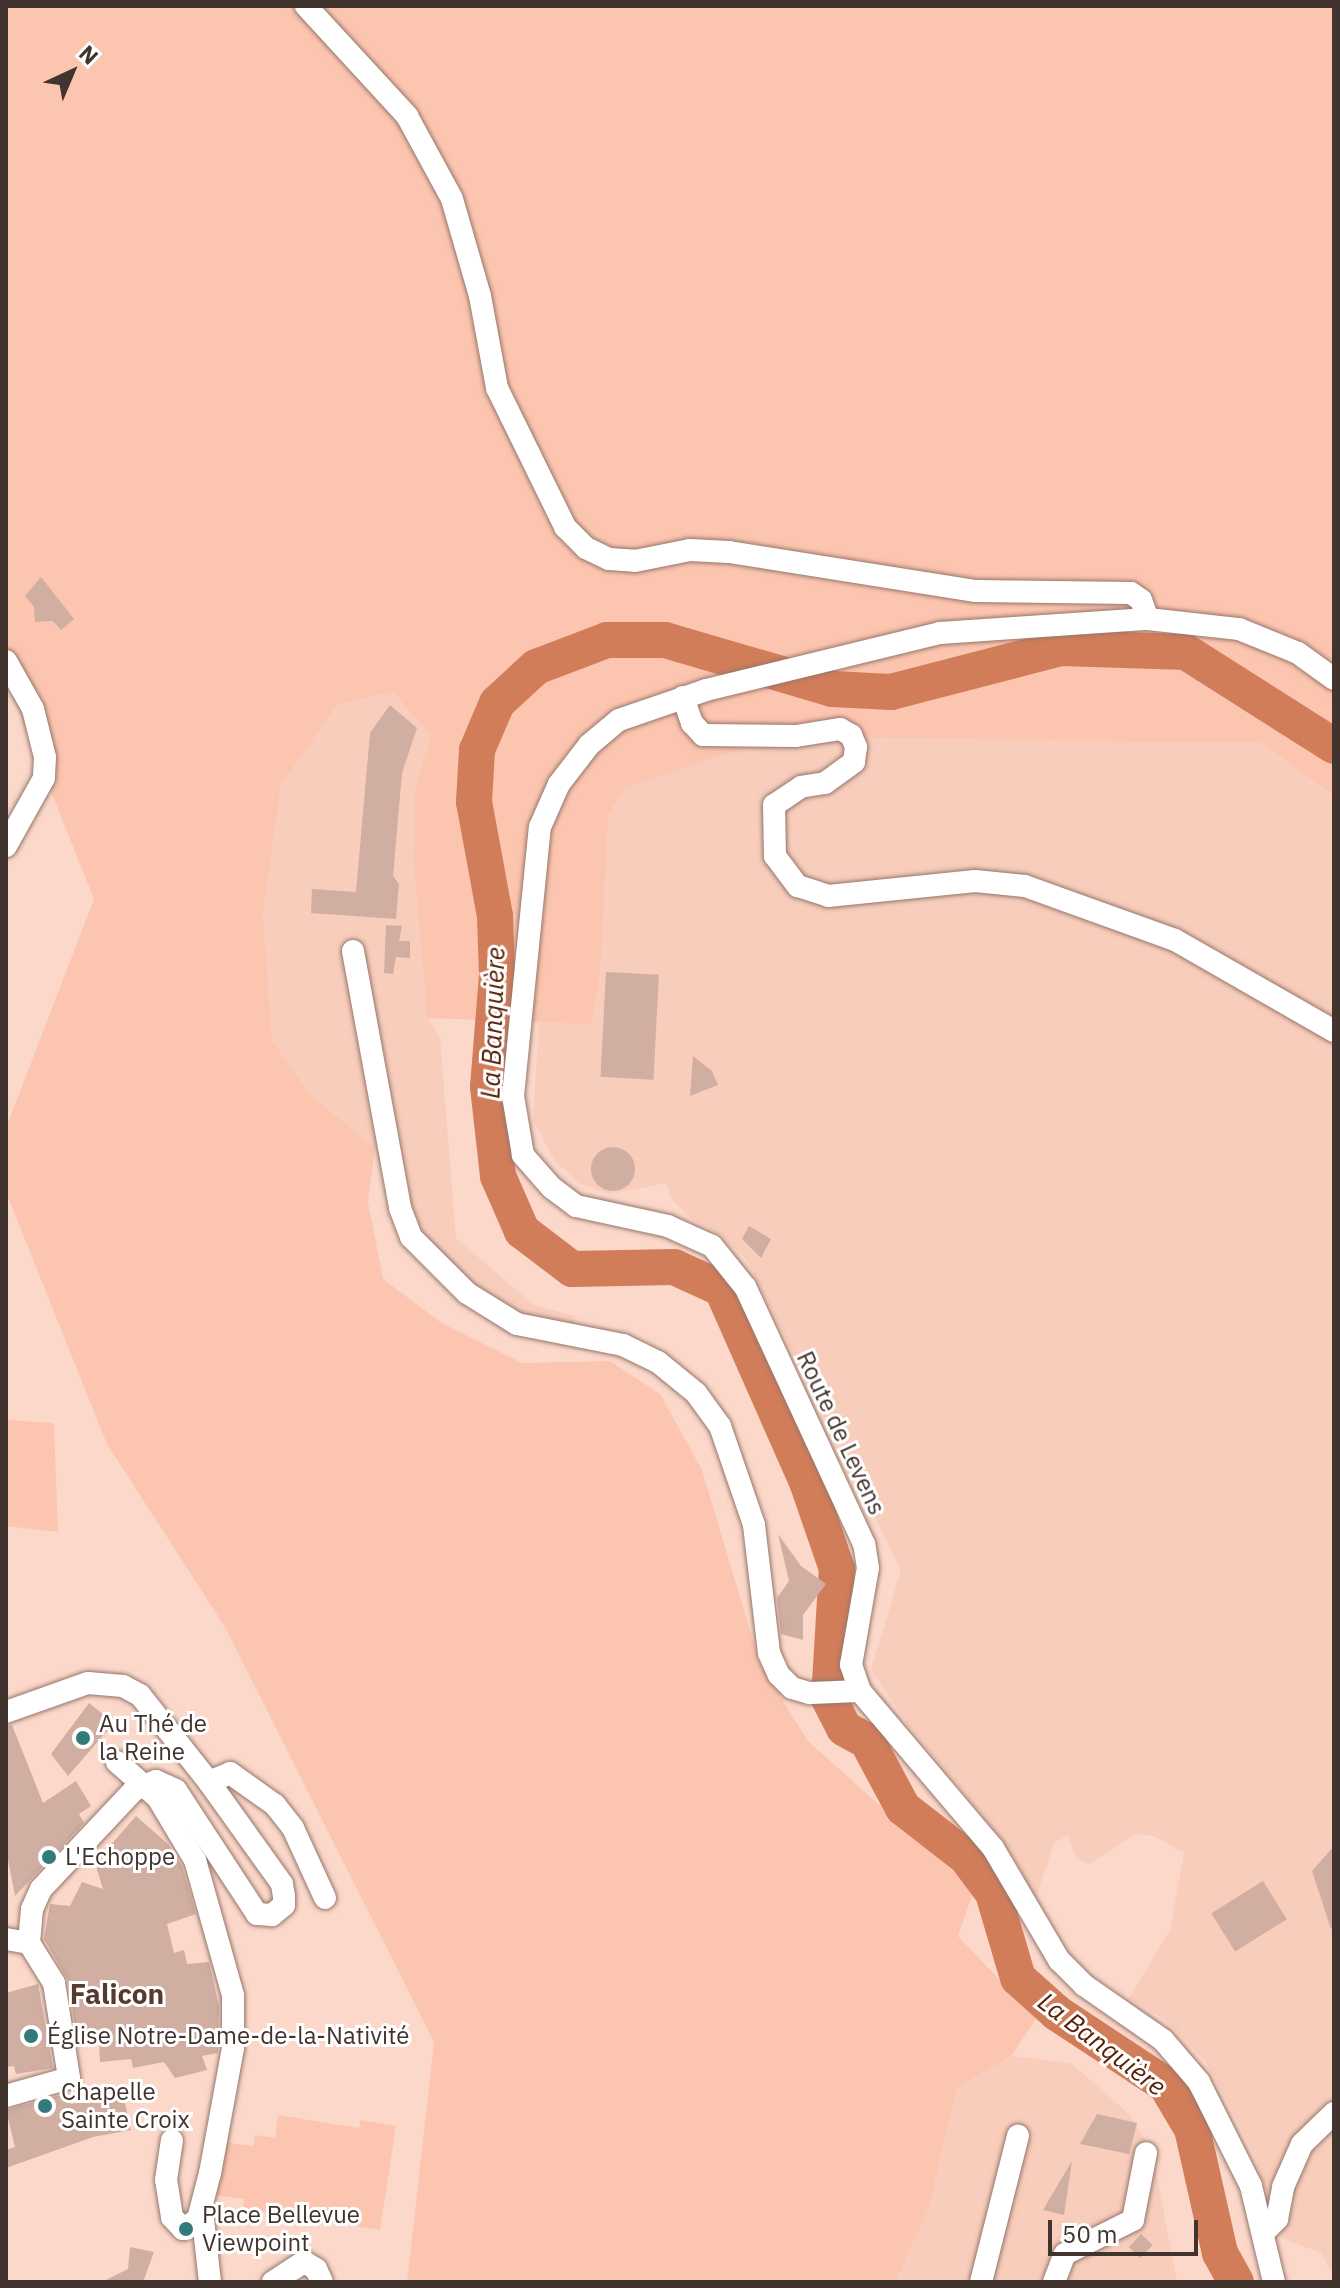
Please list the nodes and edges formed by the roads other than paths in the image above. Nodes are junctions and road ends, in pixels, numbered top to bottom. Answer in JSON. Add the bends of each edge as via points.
{"nodes":[{"id":1,"x":306,"y":6,"type":"edge"},
{"id":2,"x":1148,"y":619,"type":"junction"},
{"id":3,"x":6,"y":661,"type":"edge"},
{"id":4,"x":1334,"y":679,"type":"edge"},
{"id":5,"x":683,"y":697,"type":"junction"},
{"id":6,"x":6,"y":846,"type":"edge"},
{"id":7,"x":353,"y":951,"type":"dead end"},
{"id":8,"x":1334,"y":1031,"type":"edge"},
{"id":9,"x":854,"y":1692,"type":"junction"},
{"id":10,"x":6,"y":1712,"type":"edge"},
{"id":11,"x":117,"y":1762,"type":"dead end"},
{"id":12,"x":209,"y":1782,"type":"junction"},
{"id":13,"x":143,"y":1784,"type":"junction"},
{"id":14,"x":325,"y":1898,"type":"dead end"},
{"id":15,"x":6,"y":1939,"type":"edge"},
{"id":16,"x":29,"y":1943,"type":"junction"},
{"id":17,"x":6,"y":2096,"type":"edge"},
{"id":18,"x":1334,"y":2113,"type":"edge"},
{"id":19,"x":1018,"y":2136,"type":"dead end"},
{"id":20,"x":172,"y":2140,"type":"dead end"},
{"id":21,"x":1146,"y":2153,"type":"dead end"},
{"id":22,"x":202,"y":2210,"type":"junction"},
{"id":23,"x":1266,"y":2230,"type":"junction"},
{"id":24,"x":210,"y":2282,"type":"edge"},
{"id":25,"x":273,"y":2282,"type":"edge"},
{"id":26,"x":322,"y":2282,"type":"edge"},
{"id":27,"x":981,"y":2282,"type":"edge"},
{"id":28,"x":1054,"y":2282,"type":"edge"},
{"id":29,"x":1274,"y":2282,"type":"edge"}],
"edges":[{"from":1,"to":2,"type":"street","via":[[407,116],[452,199],[480,296],[497,388],[565,527],[586,548],[609,559],[635,561],[690,550],[757,555],[976,591],[1131,593],[1141,600]]},
{"from":2,"to":4,"type":"street","name":"Route de Levens","via":[[1239,629],[1298,653]]},
{"from":2,"to":5,"type":"street","name":"Route de Levens","via":[[940,633]]},
{"from":3,"to":6,"type":"street","via":[[33,709],[45,757],[44,778]]},
{"from":5,"to":8,"type":"street","via":[[692,723],[703,735],[796,736],[840,729],[851,735],[854,762],[825,783],[801,787],[774,805],[775,856],[798,886],[828,896],[975,881],[1025,886],[1175,940]]},
{"from":5,"to":9,"type":"street","name":"Route de Levens","via":[[619,720],[589,745],[559,784],[540,827],[513,1096],[523,1155],[576,1206],[668,1226],[712,1246],[745,1287],[864,1544],[868,1568],[851,1665]]},
{"from":7,"to":9,"type":"street","via":[[400,1208],[411,1237],[467,1293],[517,1324],[623,1345],[658,1362],[696,1393],[720,1426],[754,1525],[769,1653],[779,1675],[792,1688],[810,1693]]},
{"from":9,"to":23,"type":"street","via":[[993,1848],[1059,1960],[1182,2059],[1251,2186]]},
{"from":10,"to":12,"type":"street","via":[[68,1687],[123,1686],[155,1709]]},
{"from":11,"to":13,"type":"street"},
{"from":12,"to":13,"type":"street","via":[[282,1884],[284,1905],[272,1915],[250,1910],[176,1790],[163,1781]]},
{"from":12,"to":14,"type":"street","via":[[230,1773],[275,1805],[293,1828]]},
{"from":13,"to":16,"type":"street","via":[[122,1798],[41,1889],[32,1909]]},
{"from":13,"to":22,"type":"street","via":[[158,1798],[195,1860],[233,1995],[233,2048]]},
{"from":15,"to":16,"type":"street"},
{"from":16,"to":17,"type":"street","via":[[54,1983],[69,2078]]},
{"from":18,"to":23,"type":"street","via":[[1302,2144],[1283,2187],[1277,2219]]},
{"from":19,"to":27,"type":"street"},
{"from":20,"to":22,"type":"street","via":[[166,2180],[172,2217],[183,2229],[191,2227]]},
{"from":21,"to":28,"type":"street","via":[[1133,2220],[1065,2254]]},
{"from":22,"to":24,"type":"street"},
{"from":23,"to":29,"type":"street"},
{"from":25,"to":26,"type":"street","via":[[304,2262],[316,2269]]}]}
